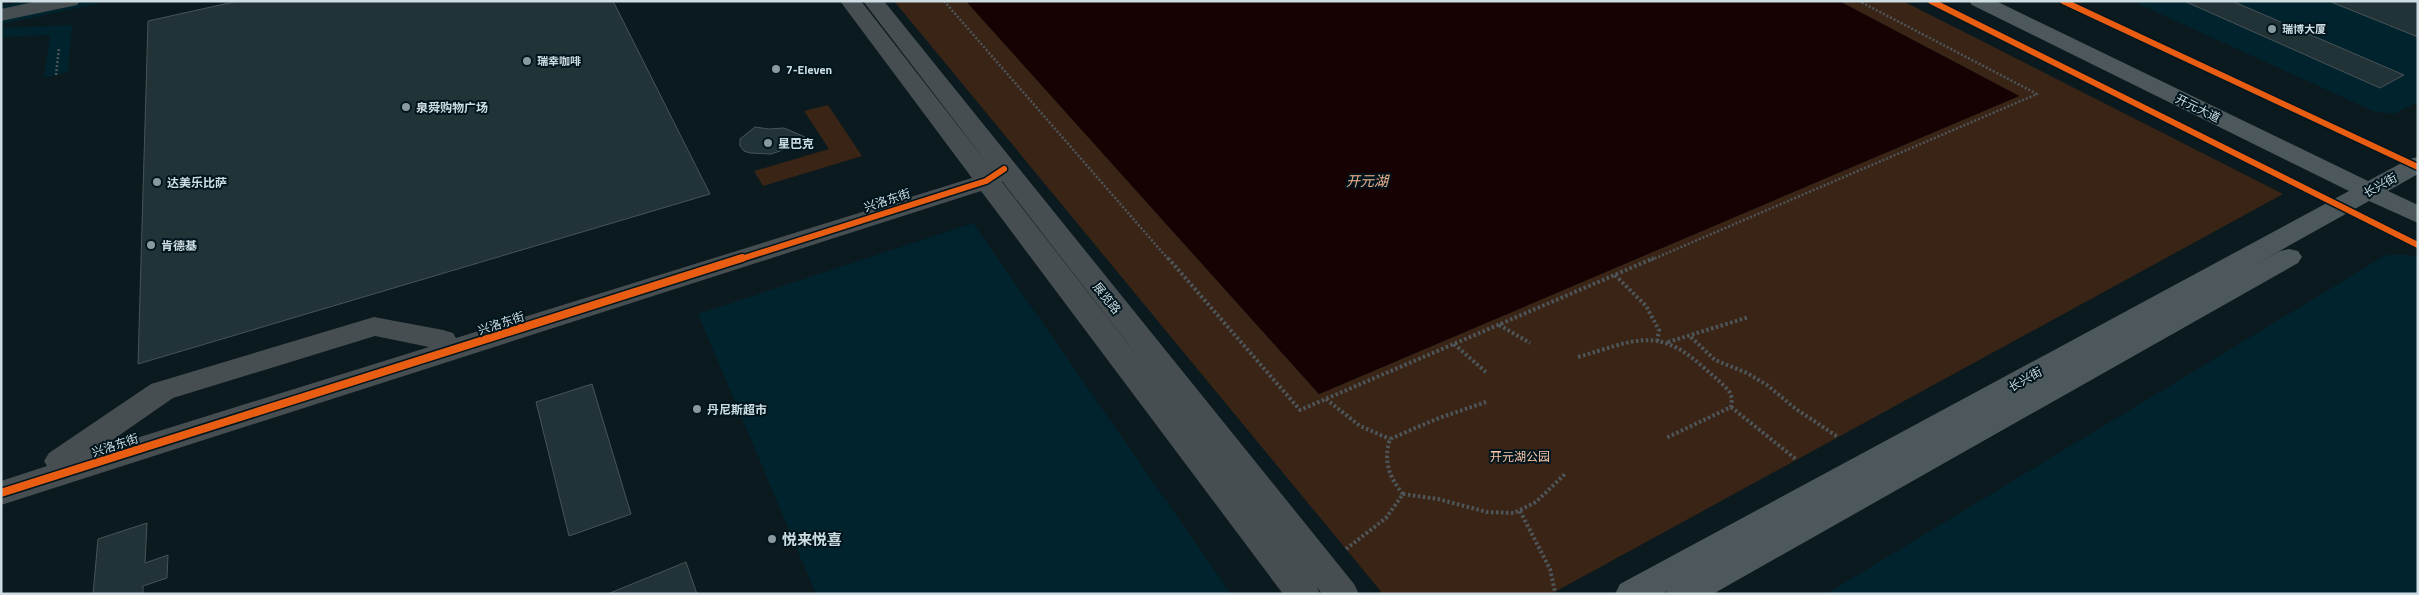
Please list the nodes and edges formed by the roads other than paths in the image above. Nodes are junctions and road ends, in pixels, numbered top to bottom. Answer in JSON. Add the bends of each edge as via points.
{"nodes":[{"id":1,"x":42,"y":1,"type":"edge"},
{"id":2,"x":70,"y":1,"type":"edge"},
{"id":3,"x":850,"y":1,"type":"edge"},
{"id":4,"x":873,"y":1,"type":"edge"},
{"id":5,"x":1979,"y":1,"type":"edge"},
{"id":6,"x":2016,"y":1,"type":"edge"},
{"id":7,"x":1,"y":10,"type":"edge"},
{"id":8,"x":1,"y":15,"type":"edge"},
{"id":9,"x":2418,"y":164,"type":"edge"},
{"id":10,"x":990,"y":174,"type":"junction"},
{"id":11,"x":2398,"y":191,"type":"edge"},
{"id":12,"x":2418,"y":215,"type":"edge"},
{"id":13,"x":1,"y":479,"type":"edge"},
{"id":14,"x":1,"y":493,"type":"edge"},
{"id":15,"x":1303,"y":594,"type":"edge"},
{"id":16,"x":1342,"y":594,"type":"edge"},
{"id":17,"x":1632,"y":594,"type":"edge"},
{"id":18,"x":1683,"y":594,"type":"edge"}],
"edges":[{"from":1,"to":7,"type":"street"},
{"from":2,"to":8,"type":"street"},
{"from":3,"to":10,"type":"street","name":"展览路"},
{"from":4,"to":10,"type":"street","name":"展览路"},
{"from":5,"to":11,"type":"main road","name":"开元大道"},
{"from":6,"to":11,"type":"main road","name":"开元大道"},
{"from":9,"to":11,"type":"main road","name":"长兴街"},
{"from":10,"to":13,"type":"street","name":"兴洛东街"},
{"from":10,"to":14,"type":"street","name":"兴洛东街"},
{"from":10,"to":15,"type":"street","name":"展览路"},
{"from":10,"to":16,"type":"street","name":"展览路"},
{"from":11,"to":12,"type":"main road","name":"开元大道"},
{"from":11,"to":17,"type":"main road","name":"长兴街"},
{"from":11,"to":18,"type":"main road","name":"长兴街"}]}
